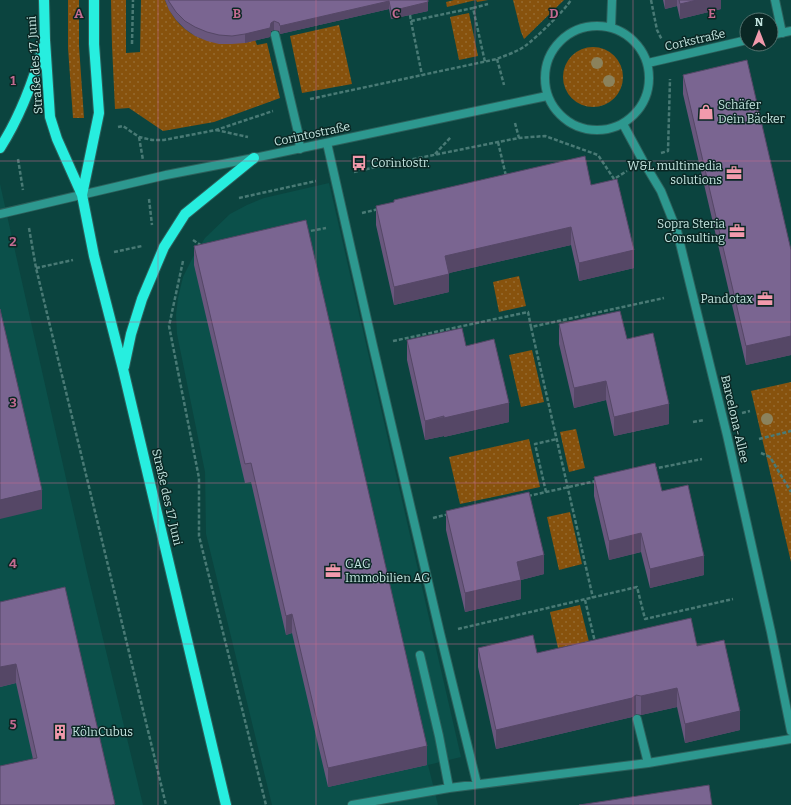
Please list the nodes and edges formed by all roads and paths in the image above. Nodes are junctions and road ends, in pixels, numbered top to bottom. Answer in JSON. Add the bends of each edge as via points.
{"nodes":[{"id":1,"x":44,"y":0,"type":"edge"},
{"id":2,"x":94,"y":0,"type":"edge"},
{"id":3,"x":133,"y":0,"type":"edge"},
{"id":4,"x":571,"y":0,"type":"edge"},
{"id":5,"x":612,"y":0,"type":"edge"},
{"id":6,"x":775,"y":0,"type":"edge"},
{"id":7,"x":488,"y":4,"type":"dead end"},
{"id":8,"x":473,"y":8,"type":"junction"},
{"id":9,"x":410,"y":15,"type":"edge"},
{"id":10,"x":411,"y":21,"type":"junction"},
{"id":11,"x":611,"y":27,"type":"junction"},
{"id":12,"x":791,"y":31,"type":"edge"},
{"id":13,"x":782,"y":33,"type":"junction"},
{"id":14,"x":779,"y":34,"type":"edge"},
{"id":15,"x":275,"y":35,"type":"edge"},
{"id":16,"x":45,"y":40,"type":"junction"},
{"id":17,"x":739,"y":42,"type":"edge"},
{"id":18,"x":132,"y":44,"type":"dead end"},
{"id":19,"x":485,"y":62,"type":"junction"},
{"id":20,"x":648,"y":63,"type":"junction"},
{"id":21,"x":422,"y":75,"type":"junction"},
{"id":22,"x":547,"y":96,"type":"junction"},
{"id":23,"x":291,"y":104,"type":"junction"},
{"id":24,"x":623,"y":124,"type":"junction"},
{"id":25,"x":216,"y":130,"type":"dead end"},
{"id":26,"x":498,"y":142,"type":"junction"},
{"id":27,"x":327,"y":143,"type":"junction"},
{"id":28,"x":0,"y":148,"type":"edge"},
{"id":29,"x":300,"y":149,"type":"junction"},
{"id":30,"x":668,"y":151,"type":"dead end"},
{"id":31,"x":254,"y":158,"type":"junction"},
{"id":32,"x":642,"y":161,"type":"junction"},
{"id":33,"x":336,"y":177,"type":"junction"},
{"id":34,"x":507,"y":179,"type":"edge"},
{"id":35,"x":82,"y":195,"type":"junction"},
{"id":36,"x":236,"y":199,"type":"dead end"},
{"id":37,"x":385,"y":208,"type":"edge"},
{"id":38,"x":0,"y":214,"type":"edge"},
{"id":39,"x":345,"y":220,"type":"junction"},
{"id":40,"x":300,"y":233,"type":"edge"},
{"id":41,"x":189,"y":244,"type":"dead end"},
{"id":42,"x":206,"y":249,"type":"edge"},
{"id":43,"x":184,"y":256,"type":"dead end"},
{"id":44,"x":36,"y":268,"type":"dead end"},
{"id":45,"x":664,"y":298,"type":"dead end"},
{"id":46,"x":531,"y":327,"type":"junction"},
{"id":47,"x":373,"y":346,"type":"junction"},
{"id":48,"x":123,"y":369,"type":"junction"},
{"id":49,"x":791,"y":431,"type":"edge"},
{"id":50,"x":759,"y":438,"type":"dead end"},
{"id":51,"x":557,"y":439,"type":"junction"},
{"id":52,"x":761,"y":453,"type":"dead end"},
{"id":53,"x":702,"y":459,"type":"dead end"},
{"id":54,"x":650,"y":470,"type":"edge"},
{"id":55,"x":598,"y":481,"type":"edge"},
{"id":56,"x":569,"y":487,"type":"junction"},
{"id":57,"x":546,"y":492,"type":"junction"},
{"id":58,"x":791,"y":492,"type":"edge"},
{"id":59,"x":523,"y":497,"type":"edge"},
{"id":60,"x":453,"y":513,"type":"edge"},
{"id":61,"x":414,"y":522,"type":"junction"},
{"id":62,"x":593,"y":598,"type":"junction"},
{"id":63,"x":585,"y":600,"type":"junction"},
{"id":64,"x":733,"y":600,"type":"dead end"},
{"id":65,"x":440,"y":633,"type":"junction"},
{"id":66,"x":596,"y":646,"type":"edge"},
{"id":67,"x":420,"y":655,"type":"dead end"},
{"id":68,"x":638,"y":719,"type":"edge"},
{"id":69,"x":791,"y":731,"type":"edge"},
{"id":70,"x":791,"y":739,"type":"edge"},
{"id":71,"x":648,"y":763,"type":"junction"},
{"id":72,"x":477,"y":784,"type":"junction"},
{"id":73,"x":449,"y":788,"type":"junction"},
{"id":74,"x":166,"y":805,"type":"edge"},
{"id":75,"x":226,"y":805,"type":"edge"},
{"id":76,"x":266,"y":805,"type":"edge"},
{"id":77,"x":352,"y":805,"type":"edge"}],
"edges":[{"from":1,"to":16,"type":"main road","name":"Straße des 17. Juni"},
{"from":2,"to":35,"type":"main road","name":"Straße des 17. Juni","via":[[99,113]]},
{"from":3,"to":18,"type":"path"},
{"from":4,"to":19,"type":"path","via":[[524,47]]},
{"from":5,"to":11,"type":"street"},
{"from":6,"to":13,"type":"street"},
{"from":7,"to":8,"type":"path"},
{"from":8,"to":10,"type":"path"},
{"from":8,"to":19,"type":"path"},
{"from":9,"to":10,"type":"path"},
{"from":10,"to":21,"type":"path"},
{"from":11,"to":20,"type":"street","via":[[636,43]]},
{"from":11,"to":22,"type":"street","via":[[594,26],[579,29],[564,37],[553,49],[546,63],[544,80]]},
{"from":12,"to":13,"type":"street"},
{"from":13,"to":14,"type":"street"},
{"from":15,"to":23,"type":"street"},
{"from":16,"to":28,"type":"main road","via":[[23,105]]},
{"from":16,"to":35,"type":"main road","name":"Straße des 17. Juni","via":[[50,117]]},
{"from":17,"to":20,"type":"street","name":"Corkstraße"},
{"from":19,"to":21,"type":"path"},
{"from":20,"to":24,"type":"street","via":[[650,81],[646,98],[636,113]]},
{"from":21,"to":23,"type":"path"},
{"from":22,"to":24,"type":"street","via":[[554,109],[565,120],[578,127],[593,131],[608,130]]},
{"from":22,"to":27,"type":"street","name":"Corintostraße"},
{"from":23,"to":25,"type":"path"},
{"from":23,"to":29,"type":"street"},
{"from":24,"to":32,"type":"street","name":"Barcelona-Allee"},
{"from":26,"to":32,"type":"path","via":[[545,136],[598,155],[614,179]]},
{"from":26,"to":33,"type":"path"},
{"from":26,"to":34,"type":"path"},
{"from":27,"to":29,"type":"street","name":"Corintostraße"},
{"from":27,"to":33,"type":"street"},
{"from":29,"to":31,"type":"street","name":"Corintostraße"},
{"from":30,"to":32,"type":"path"},
{"from":31,"to":35,"type":"street","name":"Corintostraße"},
{"from":31,"to":48,"type":"main road","via":[[185,214],[164,247],[142,299]]},
{"from":32,"to":69,"type":"street","name":"Barcelona-Allee","via":[[662,191],[677,231],[728,435]]},
{"from":33,"to":36,"type":"path"},
{"from":33,"to":39,"type":"street"},
{"from":35,"to":38,"type":"street","name":"Corintostraße"},
{"from":35,"to":48,"type":"main road","name":"Straße des 17. Juni","via":[[94,256]]},
{"from":37,"to":39,"type":"path"},
{"from":39,"to":40,"type":"path"},
{"from":39,"to":47,"type":"street"},
{"from":41,"to":42,"type":"path","via":[[191,238]]},
{"from":43,"to":76,"type":"path","via":[[170,326],[199,478],[199,536]]},
{"from":44,"to":74,"type":"path"},
{"from":45,"to":46,"type":"path"},
{"from":46,"to":47,"type":"path","via":[[528,312]]},
{"from":46,"to":51,"type":"path"},
{"from":47,"to":61,"type":"street"},
{"from":48,"to":75,"type":"main road","name":"Straße des 17. Juni"},
{"from":49,"to":50,"type":"path"},
{"from":51,"to":56,"type":"path"},
{"from":51,"to":57,"type":"path","via":[[536,444]]},
{"from":52,"to":58,"type":"path","via":[[770,457]]},
{"from":53,"to":54,"type":"path"},
{"from":55,"to":56,"type":"path"},
{"from":56,"to":57,"type":"path"},
{"from":56,"to":62,"type":"path"},
{"from":57,"to":59,"type":"path"},
{"from":60,"to":61,"type":"path"},
{"from":61,"to":65,"type":"street"},
{"from":62,"to":63,"type":"path"},
{"from":62,"to":64,"type":"path","via":[[638,587],[645,619]]},
{"from":63,"to":65,"type":"path"},
{"from":63,"to":66,"type":"path"},
{"from":65,"to":72,"type":"street"},
{"from":67,"to":73,"type":"street"},
{"from":68,"to":71,"type":"street"},
{"from":70,"to":71,"type":"street"},
{"from":71,"to":72,"type":"street"},
{"from":72,"to":73,"type":"street"},
{"from":73,"to":77,"type":"street"}]}
